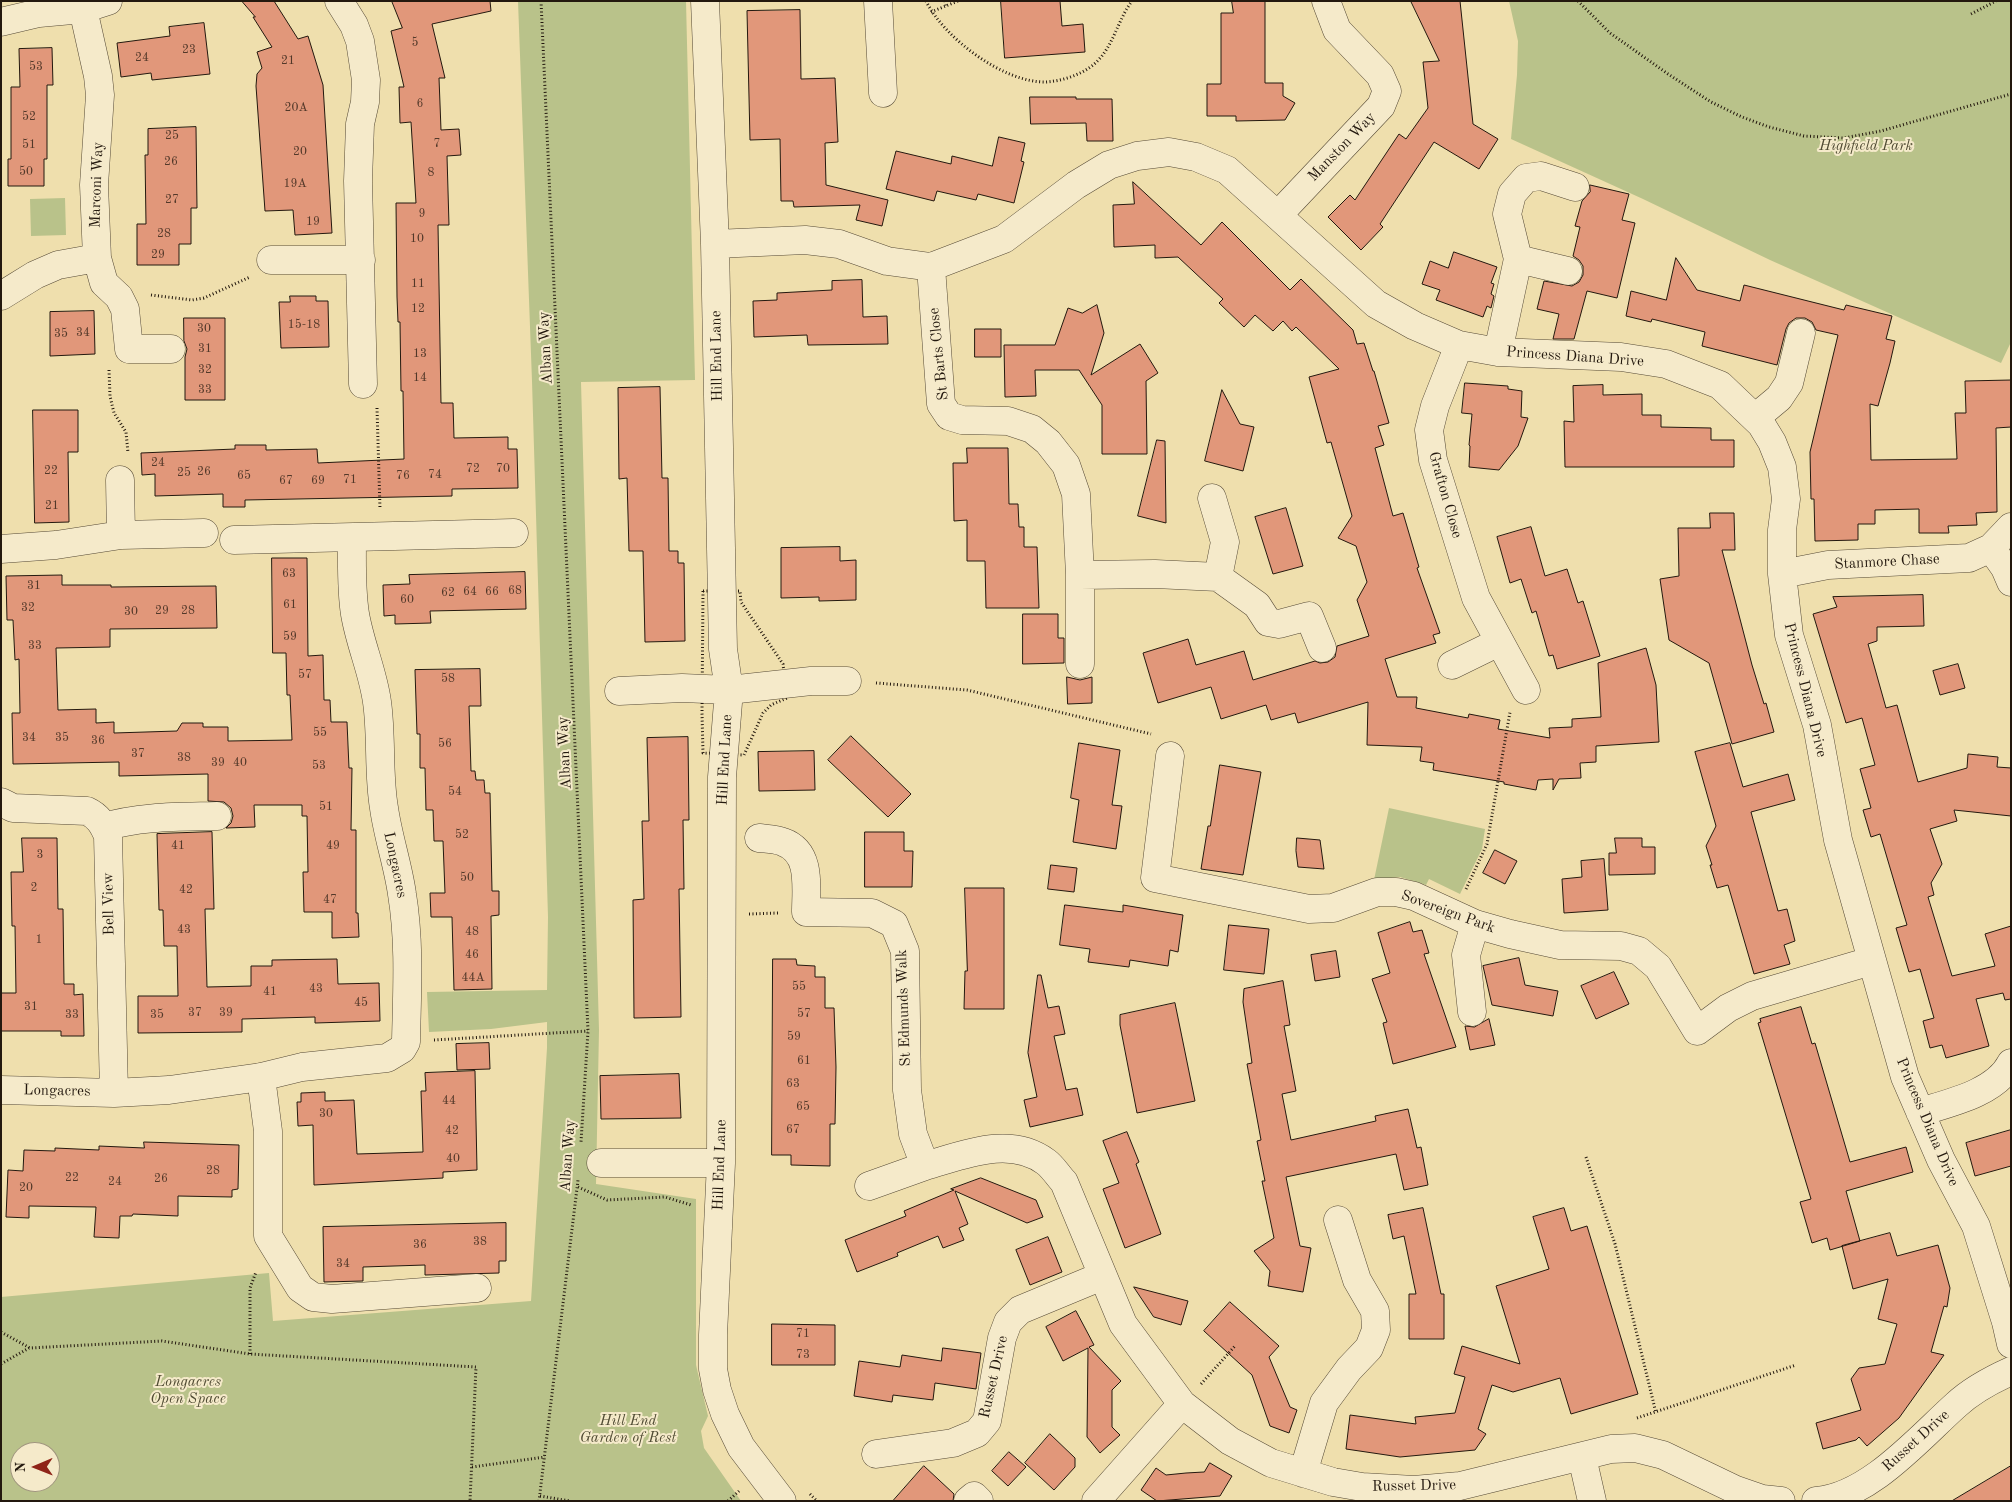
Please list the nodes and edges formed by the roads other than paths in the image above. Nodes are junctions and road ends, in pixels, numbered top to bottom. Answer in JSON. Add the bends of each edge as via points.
{"nodes":[{"id":1,"x":339,"y":1,"type":"edge"},
{"id":2,"x":705,"y":1,"type":"edge"},
{"id":3,"x":878,"y":1,"type":"edge"},
{"id":4,"x":1326,"y":1,"type":"edge"},
{"id":5,"x":95,"y":5,"type":"edge"},
{"id":6,"x":1,"y":22,"type":"edge"},
{"id":7,"x":883,"y":92,"type":"dead end"},
{"id":8,"x":1575,"y":187,"type":"dead end"},
{"id":9,"x":1278,"y":215,"type":"junction"},
{"id":10,"x":715,"y":244,"type":"junction"},
{"id":11,"x":97,"y":258,"type":"junction"},
{"id":12,"x":1518,"y":259,"type":"junction"},
{"id":13,"x":271,"y":260,"type":"road end"},
{"id":14,"x":361,"y":260,"type":"junction"},
{"id":15,"x":931,"y":267,"type":"junction"},
{"id":16,"x":1568,"y":270,"type":"dead end"},
{"id":17,"x":1,"y":296,"type":"edge"},
{"id":18,"x":1801,"y":333,"type":"dead end"},
{"id":19,"x":1458,"y":345,"type":"junction"},
{"id":20,"x":171,"y":349,"type":"dead end"},
{"id":21,"x":1498,"y":352,"type":"junction"},
{"id":22,"x":363,"y":384,"type":"road end"},
{"id":23,"x":1755,"y":418,"type":"junction"},
{"id":24,"x":120,"y":480,"type":"road end"},
{"id":25,"x":1212,"y":498,"type":"dead end"},
{"id":26,"x":2011,"y":527,"type":"edge"},
{"id":27,"x":514,"y":533,"type":"dead end"},
{"id":28,"x":204,"y":534,"type":"dead end"},
{"id":29,"x":121,"y":535,"type":"junction"},
{"id":30,"x":352,"y":538,"type":"junction"},
{"id":31,"x":234,"y":540,"type":"dead end"},
{"id":32,"x":1991,"y":548,"type":"junction"},
{"id":33,"x":1,"y":549,"type":"edge"},
{"id":34,"x":1782,"y":574,"type":"junction"},
{"id":35,"x":1080,"y":575,"type":"junction"},
{"id":36,"x":1218,"y":577,"type":"junction"},
{"id":37,"x":2011,"y":582,"type":"edge"},
{"id":38,"x":1499,"y":642,"type":"junction"},
{"id":39,"x":1322,"y":648,"type":"dead end"},
{"id":40,"x":1080,"y":664,"type":"dead end"},
{"id":41,"x":1452,"y":665,"type":"dead end"},
{"id":42,"x":848,"y":681,"type":"road end"},
{"id":43,"x":729,"y":690,"type":"junction"},
{"id":44,"x":1526,"y":690,"type":"road end"},
{"id":45,"x":619,"y":692,"type":"dead end"},
{"id":46,"x":1170,"y":756,"type":"road end"},
{"id":47,"x":1,"y":802,"type":"edge"},
{"id":48,"x":217,"y":816,"type":"dead end"},
{"id":49,"x":104,"y":827,"type":"junction"},
{"id":50,"x":759,"y":838,"type":"dead end"},
{"id":51,"x":1475,"y":924,"type":"junction"},
{"id":52,"x":1870,"y":961,"type":"junction"},
{"id":53,"x":1472,"y":1012,"type":"dead end"},
{"id":54,"x":2011,"y":1063,"type":"edge"},
{"id":55,"x":261,"y":1077,"type":"junction"},
{"id":56,"x":1,"y":1090,"type":"edge"},
{"id":57,"x":114,"y":1093,"type":"junction"},
{"id":58,"x":1920,"y":1112,"type":"junction"},
{"id":59,"x":601,"y":1163,"type":"dead end"},
{"id":60,"x":721,"y":1163,"type":"junction"},
{"id":61,"x":925,"y":1166,"type":"junction"},
{"id":62,"x":869,"y":1186,"type":"dead end"},
{"id":63,"x":1338,"y":1220,"type":"dead end"},
{"id":64,"x":1102,"y":1276,"type":"junction"},
{"id":65,"x":477,"y":1288,"type":"dead end"},
{"id":66,"x":2011,"y":1344,"type":"edge"},
{"id":67,"x":2011,"y":1371,"type":"edge"},
{"id":68,"x":1182,"y":1404,"type":"junction"},
{"id":69,"x":876,"y":1454,"type":"dead end"},
{"id":70,"x":1582,"y":1457,"type":"junction"},
{"id":71,"x":1303,"y":1473,"type":"junction"},
{"id":72,"x":1362,"y":1494,"type":"edge"},
{"id":73,"x":1850,"y":1496,"type":"edge"},
{"id":74,"x":782,"y":1501,"type":"edge"},
{"id":75,"x":968,"y":1501,"type":"edge"},
{"id":76,"x":979,"y":1501,"type":"edge"},
{"id":77,"x":1096,"y":1501,"type":"edge"},
{"id":78,"x":1592,"y":1501,"type":"edge"},
{"id":79,"x":1781,"y":1501,"type":"edge"},
{"id":80,"x":1816,"y":1501,"type":"edge"}],
"edges":[{"from":1,"to":14,"type":"street","via":[[354,24],[360,41],[366,80],[359,156]]},
{"from":2,"to":10,"type":"street","name":"Hill End Lane"},
{"from":3,"to":7,"type":"street"},
{"from":4,"to":9,"type":"street","name":"Manston Way","via":[[1337,30],[1380,75],[1387,91],[1382,106]]},
{"from":5,"to":6,"type":"street","name":"Marconi Way"},
{"from":5,"to":11,"type":"street","name":"Marconi Way","via":[[100,95],[94,185]]},
{"from":8,"to":12,"type":"street","via":[[1541,176],[1526,178],[1512,194],[1507,214]]},
{"from":9,"to":15,"type":"street","name":"Princess Diana Drive","via":[[1227,170],[1196,157],[1169,152],[1137,156],[1109,166],[1076,185],[1004,239]]},
{"from":9,"to":19,"type":"street","name":"Princess Diana Drive","via":[[1376,304]]},
{"from":10,"to":15,"type":"street","name":"Princess Diana Drive","via":[[805,240],[839,244],[887,261]]},
{"from":10,"to":43,"type":"street","name":"Hill End Lane","via":[[722,649]]},
{"from":11,"to":17,"type":"street","via":[[58,265]]},
{"from":11,"to":20,"type":"street","name":"Marconi Way","via":[[104,282],[119,297],[127,316],[130,349]]},
{"from":12,"to":16,"type":"street"},
{"from":12,"to":21,"type":"street"},
{"from":13,"to":14,"type":"street"},
{"from":14,"to":22,"type":"street"},
{"from":15,"to":35,"type":"street","name":"St Barts Close","via":[[941,404],[949,416],[962,420],[1008,421],[1032,430],[1048,442],[1066,465],[1076,494]]},
{"from":18,"to":23,"type":"street","via":[[1789,383],[1779,398]]},
{"from":19,"to":21,"type":"street","name":"Princess Diana Drive"},
{"from":19,"to":38,"type":"street","name":"Grafton Close","via":[[1429,430],[1433,460],[1476,598]]},
{"from":21,"to":23,"type":"street","name":"Princess Diana Drive","via":[[1620,357],[1666,364],[1720,385]]},
{"from":23,"to":34,"type":"street","name":"Princess Diana Drive","via":[[1772,442],[1782,467],[1786,499]]},
{"from":24,"to":29,"type":"street"},
{"from":25,"to":36,"type":"street","via":[[1225,542]]},
{"from":26,"to":32,"type":"street","name":"Stanmore Chase"},
{"from":27,"to":30,"type":"street"},
{"from":28,"to":29,"type":"street"},
{"from":29,"to":33,"type":"street"},
{"from":30,"to":31,"type":"street"},
{"from":30,"to":55,"type":"street","name":"Longacres","via":[[355,613],[377,701],[384,808],[402,893],[408,959],[406,1042],[402,1049],[387,1058],[302,1067]]},
{"from":32,"to":34,"type":"street","name":"Stanmore Chase","via":[[1969,558],[1828,564]]},
{"from":32,"to":37,"type":"street"},
{"from":34,"to":52,"type":"street","name":"Princess Diana Drive","via":[[1789,635],[1817,725],[1838,840]]},
{"from":35,"to":36,"type":"street"},
{"from":35,"to":40,"type":"street"},
{"from":36,"to":39,"type":"street","via":[[1257,605],[1268,622],[1279,624],[1309,616]]},
{"from":38,"to":41,"type":"street"},
{"from":38,"to":44,"type":"street","name":"Grafton Close"},
{"from":42,"to":43,"type":"street","via":[[810,681]]},
{"from":43,"to":45,"type":"street","via":[[682,688]]},
{"from":43,"to":60,"type":"street","name":"Hill End Lane","via":[[722,777]]},
{"from":46,"to":51,"type":"street","name":"Sovereign Park","via":[[1156,878],[1309,910],[1333,908],[1377,892],[1396,892],[1420,899]]},
{"from":47,"to":49,"type":"street","via":[[13,808],[86,810]]},
{"from":48,"to":49,"type":"street","via":[[126,820]]},
{"from":49,"to":57,"type":"street","name":"Bell View","via":[[108,836]]},
{"from":50,"to":61,"type":"street","name":"St Edmunds Walk","via":[[784,842],[798,852],[806,869],[806,912],[872,914],[894,924],[905,951],[907,1090],[913,1134]]},
{"from":51,"to":52,"type":"street","name":"Sovereign Park","via":[[1560,945],[1621,946],[1639,951],[1658,967],[1697,1031],[1728,1008],[1752,996]]},
{"from":51,"to":53,"type":"street","via":[[1466,955]]},
{"from":52,"to":58,"type":"street","name":"Princess Diana Drive","via":[[1905,1077]]},
{"from":54,"to":58,"type":"street","via":[[1988,1087]]},
{"from":55,"to":57,"type":"street","name":"Longacres","via":[[169,1090]]},
{"from":55,"to":65,"type":"street","via":[[268,1132],[268,1236],[300,1288],[313,1297],[332,1299]]},
{"from":56,"to":57,"type":"street","name":"Longacres"},
{"from":58,"to":66,"type":"street","name":"Princess Diana Drive","via":[[1976,1226]]},
{"from":59,"to":60,"type":"street"},
{"from":60,"to":74,"type":"street","name":"Hill End Lane","via":[[713,1368],[725,1414],[741,1447]]},
{"from":61,"to":62,"type":"street"},
{"from":61,"to":64,"type":"street","via":[[994,1147],[1028,1151],[1048,1163],[1064,1182]]},
{"from":63,"to":71,"type":"street","via":[[1357,1280],[1375,1311],[1376,1330],[1369,1348],[1324,1403]]},
{"from":64,"to":68,"type":"street","via":[[1123,1324]]},
{"from":64,"to":69,"type":"street","name":"Russet Drive","via":[[1020,1310],[1008,1322],[1002,1338],[987,1421],[977,1433],[953,1443]]},
{"from":67,"to":73,"type":"street","name":"Russet Drive","via":[[1956,1404],[1888,1468]]},
{"from":68,"to":71,"type":"street","name":"Russet Drive","via":[[1230,1441],[1271,1462]]},
{"from":68,"to":77,"type":"street"},
{"from":70,"to":72,"type":"street","name":"Russet Drive","via":[[1460,1486]]},
{"from":70,"to":78,"type":"street"},
{"from":70,"to":79,"type":"street","name":"Russet Drive","via":[[1611,1449],[1635,1448],[1662,1455],[1736,1490],[1762,1499]]},
{"from":71,"to":72,"type":"street","name":"Russet Drive"},
{"from":73,"to":80,"type":"street","name":"Russet Drive"},
{"from":75,"to":76,"type":"street","via":[[974,1496]]}]}
